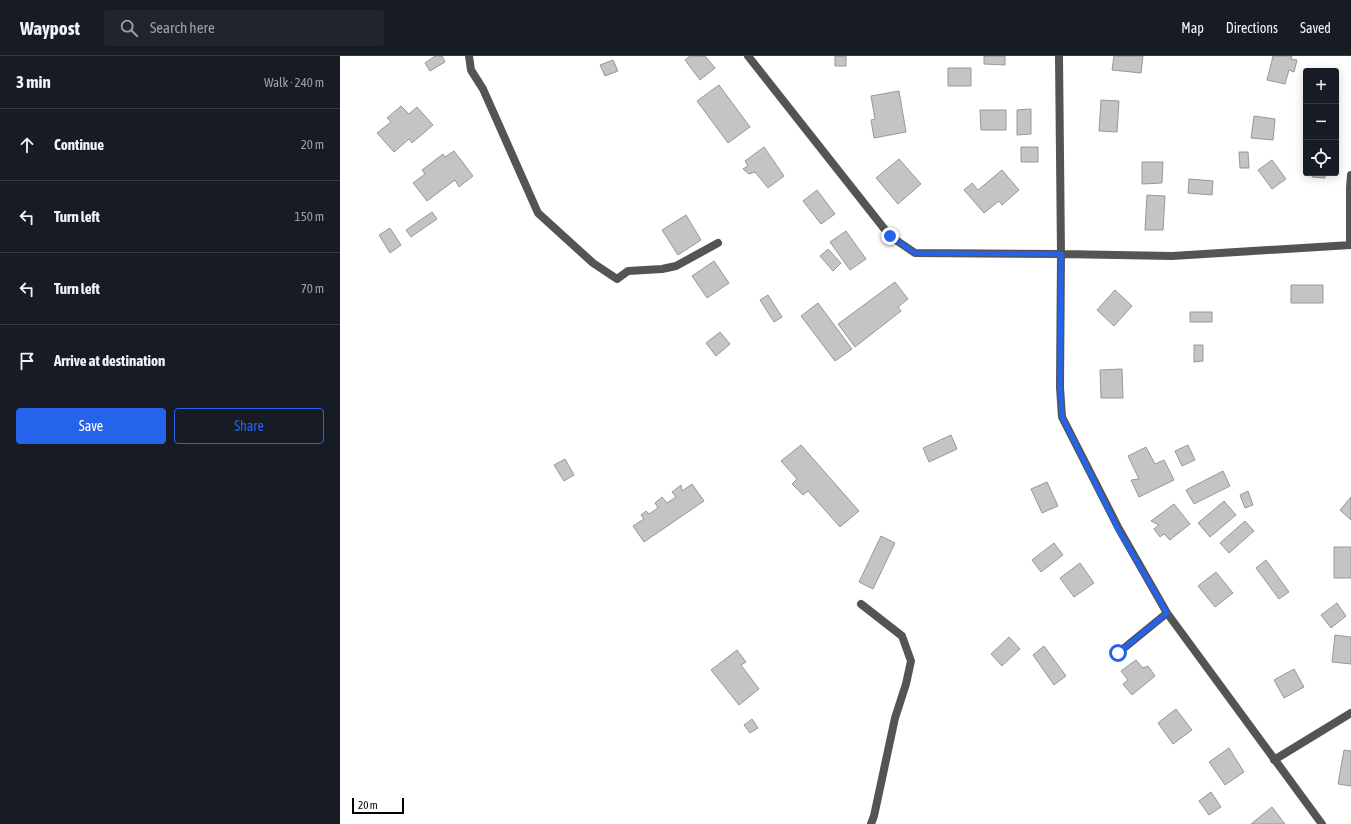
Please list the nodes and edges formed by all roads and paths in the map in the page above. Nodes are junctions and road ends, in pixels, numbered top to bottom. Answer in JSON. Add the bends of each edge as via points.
{"nodes":[{"id":1,"x":469,"y":56,"type":"edge"},
{"id":2,"x":748,"y":56,"type":"edge"},
{"id":3,"x":1059,"y":56,"type":"edge"},
{"id":4,"x":1351,"y":175,"type":"edge"},
{"id":5,"x":718,"y":243,"type":"dead end"},
{"id":6,"x":1351,"y":245,"type":"edge"},
{"id":7,"x":1061,"y":254,"type":"junction"},
{"id":8,"x":861,"y":604,"type":"dead end"},
{"id":9,"x":1167,"y":613,"type":"junction"},
{"id":10,"x":1118,"y":653,"type":"dead end"},
{"id":11,"x":1351,"y":713,"type":"edge"},
{"id":12,"x":1274,"y":760,"type":"junction"},
{"id":13,"x":871,"y":824,"type":"edge"},
{"id":14,"x":1322,"y":824,"type":"edge"}],
"edges":[{"from":1,"to":5,"type":"street","via":[[471,70],[483,89],[538,213],[593,263],[617,279],[628,271],[676,266]]},
{"from":2,"to":7,"type":"street","via":[[890,236],[915,253]]},
{"from":3,"to":7,"type":"street"},
{"from":4,"to":6,"type":"street"},
{"from":6,"to":7,"type":"street","via":[[1172,256]]},
{"from":7,"to":9,"type":"street","via":[[1062,417],[1118,529]]},
{"from":8,"to":13,"type":"street","via":[[902,636],[911,661]]},
{"from":9,"to":10,"type":"street"},
{"from":9,"to":12,"type":"street"},
{"from":11,"to":12,"type":"street"},
{"from":12,"to":14,"type":"street"}]}
